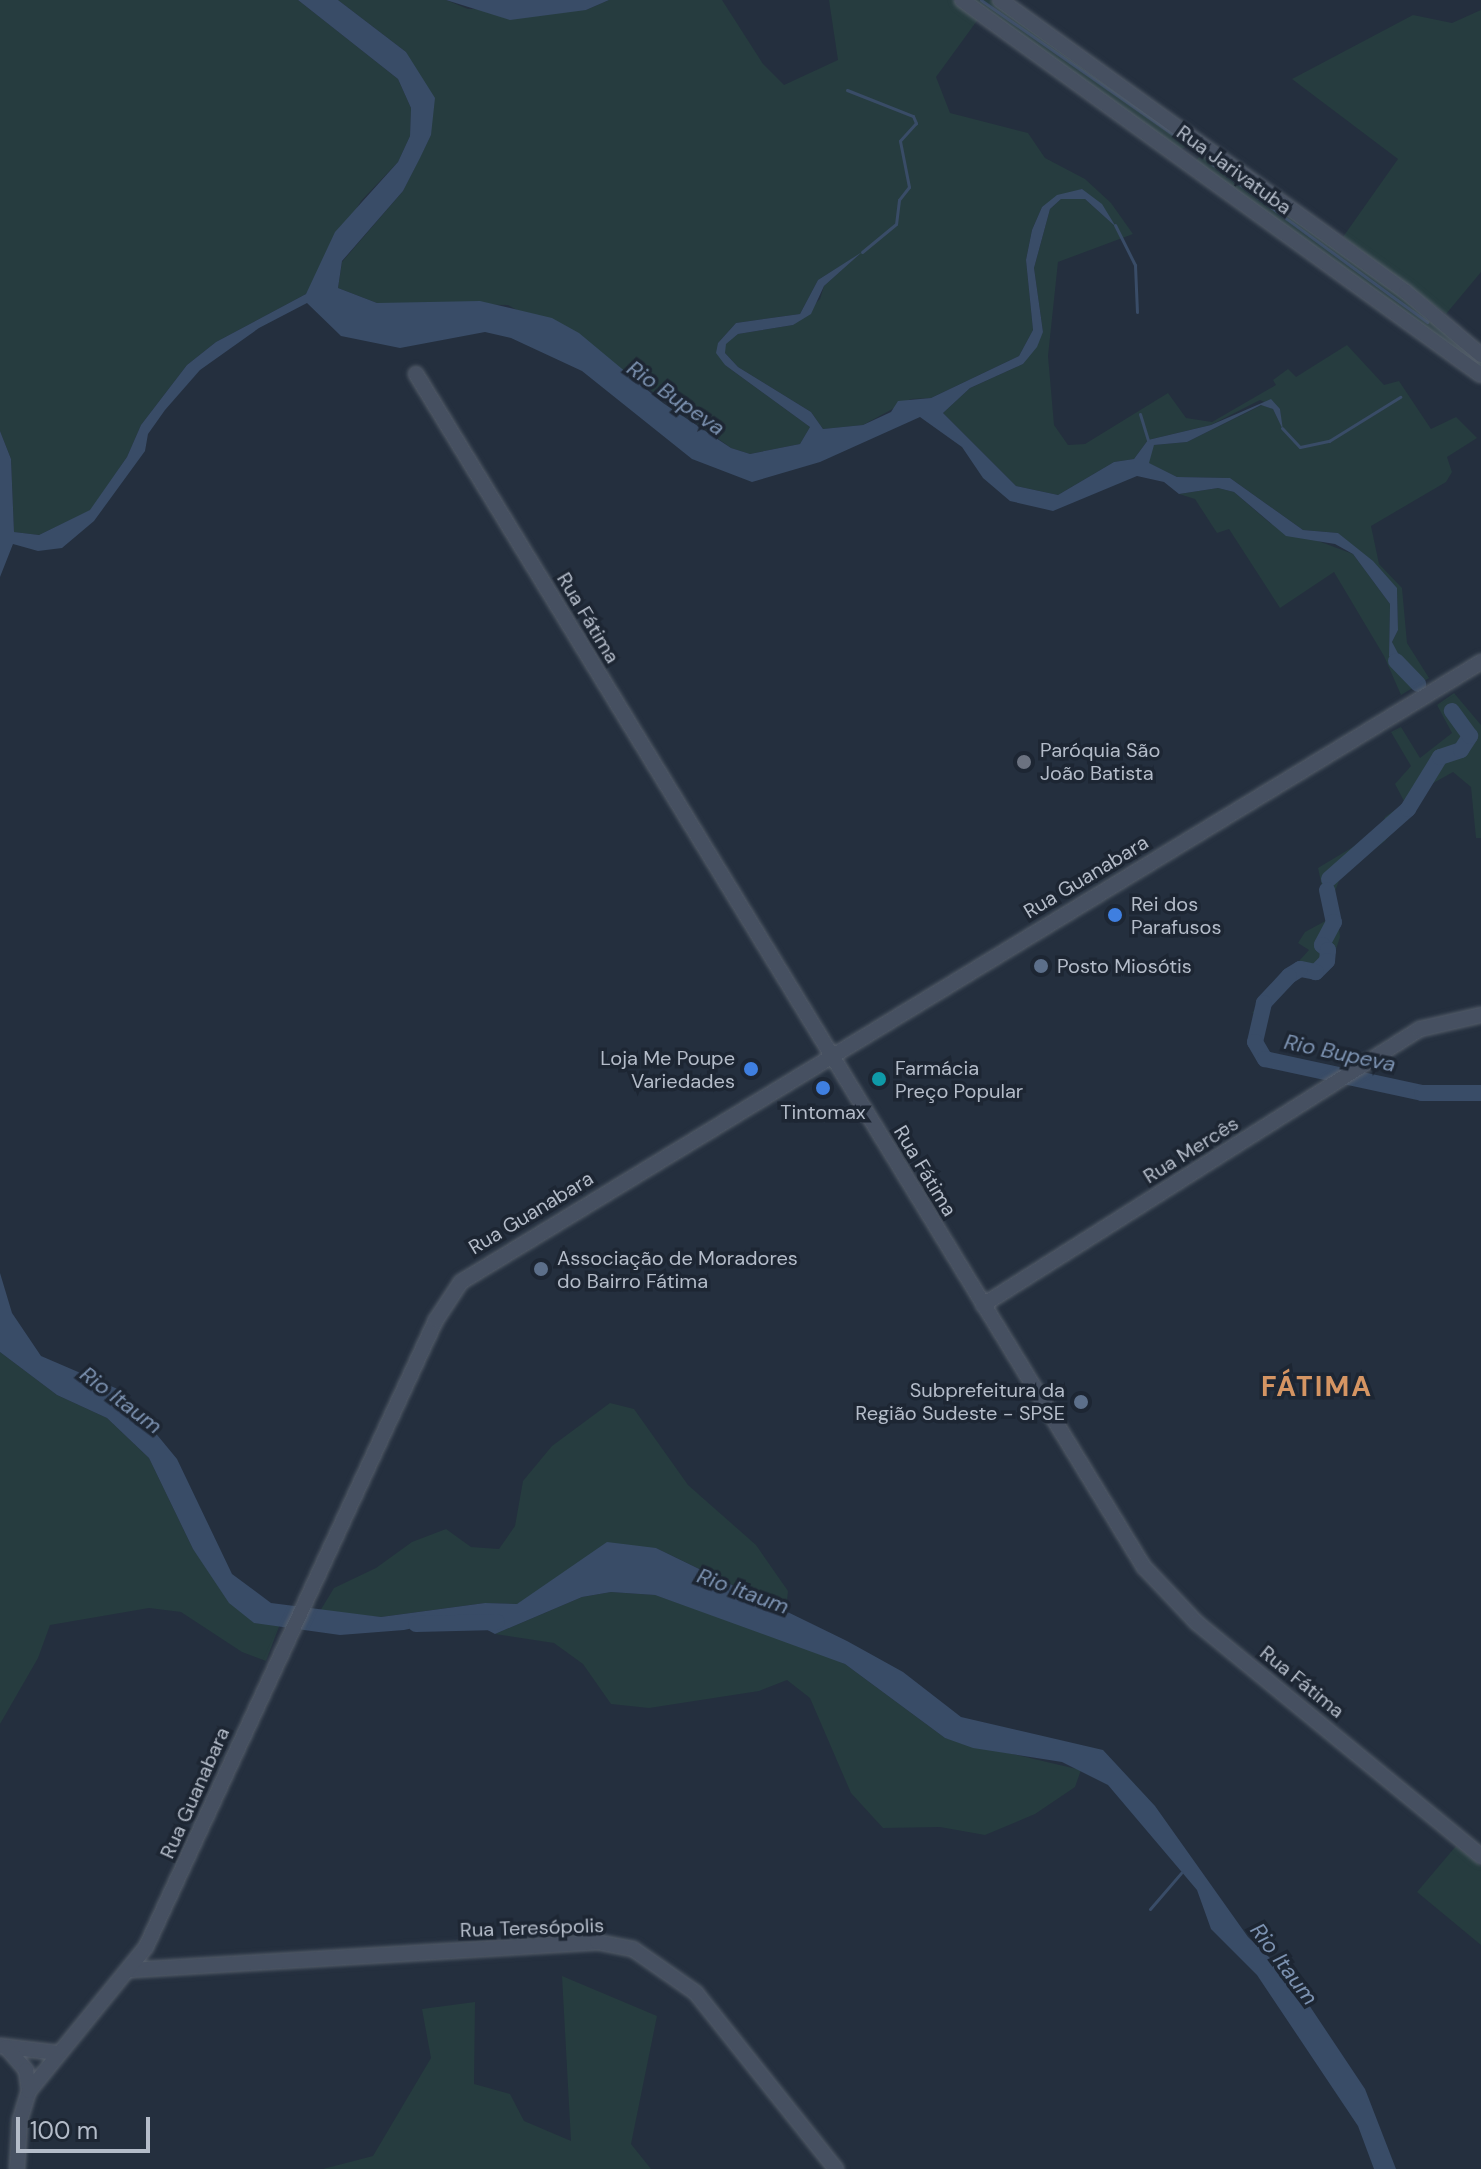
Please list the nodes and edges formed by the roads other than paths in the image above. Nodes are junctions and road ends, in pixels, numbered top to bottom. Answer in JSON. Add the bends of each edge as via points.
{"nodes":[{"id":1,"x":962,"y":0,"type":"edge"},
{"id":2,"x":1000,"y":0,"type":"edge"},
{"id":3,"x":1481,"y":355,"type":"edge"},
{"id":4,"x":416,"y":374,"type":"dead end"},
{"id":5,"x":1481,"y":375,"type":"edge"},
{"id":6,"x":1481,"y":662,"type":"edge"},
{"id":7,"x":1481,"y":1015,"type":"edge"},
{"id":8,"x":830,"y":1055,"type":"junction"},
{"id":9,"x":983,"y":1305,"type":"junction"},
{"id":10,"x":1481,"y":1856,"type":"edge"},
{"id":11,"x":131,"y":1970,"type":"junction"},
{"id":12,"x":3,"y":2047,"type":"edge"},
{"id":13,"x":58,"y":2053,"type":"junction"},
{"id":14,"x":29,"y":2091,"type":"junction"},
{"id":15,"x":17,"y":2169,"type":"edge"},
{"id":16,"x":836,"y":2169,"type":"edge"}],
"edges":[{"from":1,"to":5,"type":"main road","name":"Rua Jarivatuba"},
{"from":2,"to":3,"type":"main road","name":"Rua Jarivatuba","via":[[1406,292]]},
{"from":4,"to":8,"type":"main road","name":"Rua Fátima"},
{"from":6,"to":8,"type":"main road","name":"Rua Guanabara"},
{"from":7,"to":9,"type":"main road","name":"Rua Mercês","via":[[1420,1029]]},
{"from":8,"to":9,"type":"main road","name":"Rua Fátima"},
{"from":8,"to":11,"type":"main road","name":"Rua Guanabara","via":[[461,1282],[436,1320],[154,1931]]},
{"from":9,"to":10,"type":"main road","name":"Rua Fátima","via":[[1161,1589]]},
{"from":11,"to":13,"type":"main road","name":"Rua Guanabara"},
{"from":11,"to":16,"type":"main road","name":"Rua Teresópolis","via":[[597,1942],[633,1949],[696,1993]]},
{"from":12,"to":13,"type":"main road"},
{"from":12,"to":14,"type":"main road","via":[[26,2070]]},
{"from":13,"to":14,"type":"main road","name":"Rua Guanabara"},
{"from":14,"to":15,"type":"main road","name":"Rua Guanabara","via":[[20,2120]]}]}
